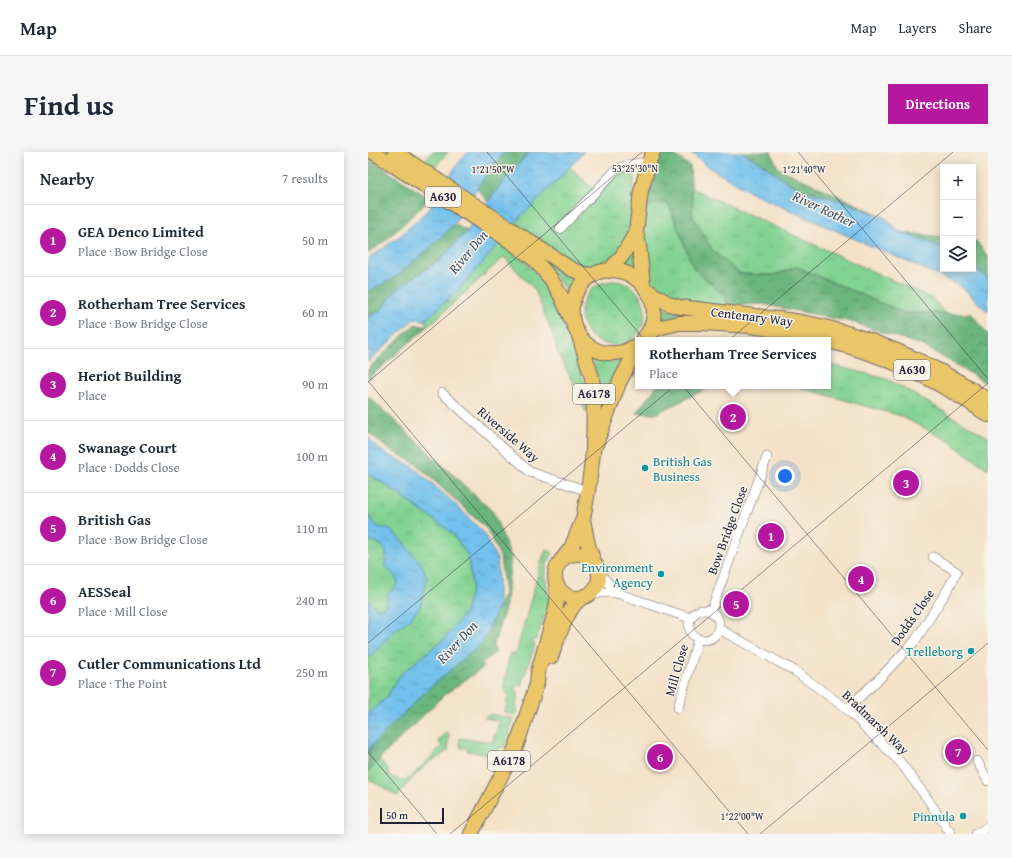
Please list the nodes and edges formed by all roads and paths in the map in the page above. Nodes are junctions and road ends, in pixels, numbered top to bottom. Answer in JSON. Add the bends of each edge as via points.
{"nodes":[{"id":1,"x":373,"y":152,"type":"edge"},
{"id":2,"x":395,"y":152,"type":"edge"},
{"id":3,"x":651,"y":157,"type":"edge"},
{"id":4,"x":560,"y":230,"type":"dead end"},
{"id":5,"x":636,"y":232,"type":"junction"},
{"id":6,"x":515,"y":238,"type":"junction"},
{"id":7,"x":610,"y":270,"type":"junction"},
{"id":8,"x":594,"y":275,"type":"junction"},
{"id":9,"x":646,"y":287,"type":"junction"},
{"id":10,"x":572,"y":321,"type":"junction"},
{"id":11,"x":579,"y":336,"type":"junction"},
{"id":12,"x":644,"y":337,"type":"edge"},
{"id":13,"x":646,"y":337,"type":"edge"},
{"id":14,"x":809,"y":337,"type":"edge"},
{"id":15,"x":831,"y":342,"type":"edge"},
{"id":16,"x":635,"y":345,"type":"edge"},
{"id":17,"x":635,"y":352,"type":"edge"},
{"id":18,"x":442,"y":393,"type":"dead end"},
{"id":19,"x":988,"y":400,"type":"edge"},
{"id":20,"x":988,"y":415,"type":"edge"},
{"id":21,"x":593,"y":453,"type":"junction"},
{"id":22,"x":767,"y":457,"type":"dead end"},
{"id":23,"x":588,"y":491,"type":"junction"},
{"id":24,"x":583,"y":519,"type":"junction"},
{"id":25,"x":933,"y":557,"type":"dead end"},
{"id":26,"x":559,"y":562,"type":"junction"},
{"id":27,"x":595,"y":565,"type":"junction"},
{"id":28,"x":556,"y":582,"type":"junction"},
{"id":29,"x":620,"y":594,"type":"junction"},
{"id":30,"x":586,"y":595,"type":"junction"},
{"id":31,"x":711,"y":611,"type":"junction"},
{"id":32,"x":690,"y":618,"type":"junction"},
{"id":33,"x":719,"y":629,"type":"junction"},
{"id":34,"x":698,"y":639,"type":"junction"},
{"id":35,"x":537,"y":684,"type":"junction"},
{"id":36,"x":678,"y":708,"type":"dead end"},
{"id":37,"x":847,"y":709,"type":"junction"},
{"id":38,"x":977,"y":761,"type":"dead end"},
{"id":39,"x":988,"y":781,"type":"edge"},
{"id":40,"x":988,"y":827,"type":"edge"},
{"id":41,"x":476,"y":832,"type":"edge"},
{"id":42,"x":950,"y":834,"type":"edge"},
{"id":43,"x":976,"y":834,"type":"edge"}],
"edges":[{"from":1,"to":6,"type":"main road","number":"A630"},
{"from":2,"to":6,"type":"main road","number":"A630"},
{"from":3,"to":4,"type":"street","via":[[616,170]]},
{"from":3,"to":5,"type":"main road","via":[[641,191]]},
{"from":5,"to":7,"type":"main road"},
{"from":5,"to":9,"type":"main road"},
{"from":6,"to":8,"type":"main road","number":"A630","via":[[571,269]]},
{"from":6,"to":10,"type":"main road","number":"A630","via":[[551,278]]},
{"from":7,"to":8,"type":"main road","number":"A630"},
{"from":7,"to":9,"type":"main road","number":"A630","via":[[628,273]]},
{"from":8,"to":10,"type":"main road","number":"A630","via":[[580,286],[575,294],[571,307]]},
{"from":9,"to":12,"type":"main road","via":[[652,300],[653,314],[650,328]]},
{"from":9,"to":19,"type":"main road","name":"Centenary Way","number":"A630","via":[[669,304],[680,307],[794,321],[850,334],[916,359]]},
{"from":10,"to":11,"type":"main road","number":"A630"},
{"from":11,"to":16,"type":"main road","number":"A630","via":[[593,349],[607,353],[621,352]]},
{"from":11,"to":21,"type":"main road","number":"A6178","via":[[592,378]]},
{"from":13,"to":14,"type":"main road","name":"Centenary Way","number":"A630","via":[[658,328],[679,323],[703,323],[763,328]]},
{"from":15,"to":20,"type":"main road","number":"A630","via":[[875,355],[916,372]]},
{"from":17,"to":21,"type":"main road","number":"A6178","via":[[619,383]]},
{"from":18,"to":23,"type":"street","name":"Riverside Way","via":[[530,472]]},
{"from":21,"to":23,"type":"main road","number":"A6178"},
{"from":22,"to":31,"type":"street","name":"Bow Bridge Close"},
{"from":23,"to":24,"type":"main road","number":"A6178"},
{"from":24,"to":26,"type":"main road","number":"A6178","via":[[571,548]]},
{"from":24,"to":27,"type":"main road","number":"A6178"},
{"from":25,"to":37,"type":"street","name":"Dodds Close","via":[[956,572],[948,589],[915,640]]},
{"from":26,"to":27,"type":"main road","via":[[569,555],[576,554],[590,558]]},
{"from":26,"to":28,"type":"main road","number":"A6178"},
{"from":27,"to":29,"type":"street","via":[[607,582]]},
{"from":27,"to":30,"type":"main road","number":"A6178","via":[[598,572],[597,583],[594,590]]},
{"from":28,"to":30,"type":"main road","via":[[568,596]]},
{"from":28,"to":35,"type":"main road","number":"A6178","via":[[555,612]]},
{"from":29,"to":30,"type":"street","via":[[608,592]]},
{"from":29,"to":32,"type":"street"},
{"from":30,"to":35,"type":"main road","number":"A6178","via":[[572,608],[545,673]]},
{"from":31,"to":32,"type":"street","via":[[702,610]]},
{"from":31,"to":33,"type":"street","via":[[718,617]]},
{"from":32,"to":34,"type":"street","via":[[690,631]]},
{"from":33,"to":34,"type":"street","via":[[707,640]]},
{"from":33,"to":37,"type":"street","name":"Bradmarsh Way","via":[[795,671]]},
{"from":34,"to":36,"type":"street","name":"Mill Close"},
{"from":35,"to":41,"type":"main road","number":"A6178","via":[[516,747]]},
{"from":37,"to":42,"type":"street","name":"Bradmarsh Way","via":[[900,762]]},
{"from":38,"to":39,"type":"street"},
{"from":40,"to":43,"type":"street"}]}
